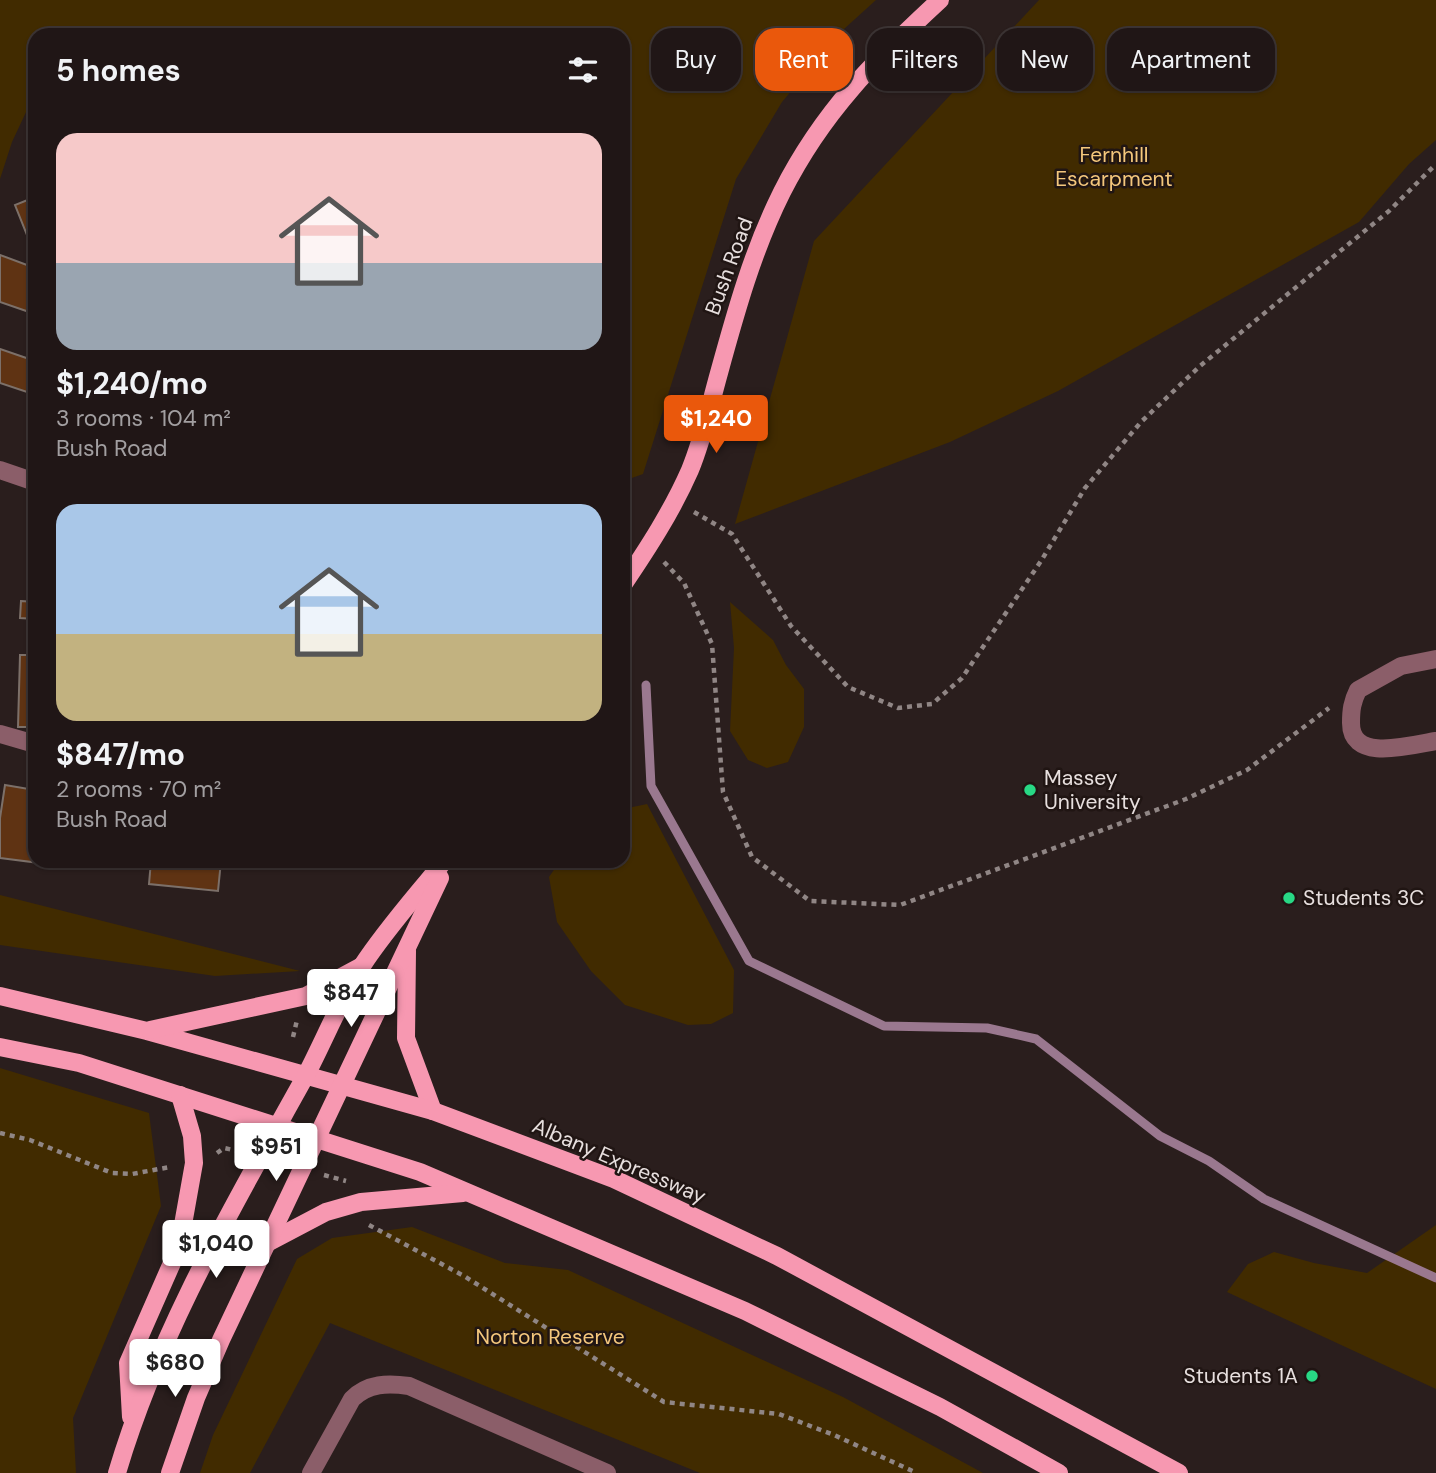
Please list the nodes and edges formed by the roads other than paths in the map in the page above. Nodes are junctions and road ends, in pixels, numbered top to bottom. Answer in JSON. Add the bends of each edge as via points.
{"nodes":[{"id":1,"x":940,"y":0,"type":"edge"},
{"id":2,"x":0,"y":470,"type":"edge"},
{"id":3,"x":28,"y":480,"type":"edge"},
{"id":4,"x":630,"y":574,"type":"edge"},
{"id":5,"x":1436,"y":659,"type":"edge"},
{"id":6,"x":0,"y":734,"type":"edge"},
{"id":7,"x":1436,"y":741,"type":"edge"},
{"id":8,"x":28,"y":742,"type":"edge"},
{"id":9,"x":440,"y":868,"type":"edge"},
{"id":10,"x":443,"y":868,"type":"edge"},
{"id":11,"x":408,"y":947,"type":"junction"},
{"id":12,"x":362,"y":966,"type":"junction"},
{"id":13,"x":0,"y":996,"type":"edge"},
{"id":14,"x":147,"y":1031,"type":"junction"},
{"id":15,"x":0,"y":1047,"type":"edge"},
{"id":16,"x":305,"y":1075,"type":"junction"},
{"id":17,"x":341,"y":1086,"type":"junction"},
{"id":18,"x":180,"y":1095,"type":"junction"},
{"id":19,"x":433,"y":1111,"type":"junction"},
{"id":20,"x":275,"y":1126,"type":"junction"},
{"id":21,"x":317,"y":1139,"type":"junction"},
{"id":22,"x":466,"y":1192,"type":"junction"},
{"id":23,"x":269,"y":1242,"type":"junction"},
{"id":24,"x":132,"y":1423,"type":"junction"},
{"id":25,"x":117,"y":1473,"type":"edge"},
{"id":26,"x":170,"y":1473,"type":"edge"},
{"id":27,"x":311,"y":1473,"type":"edge"},
{"id":28,"x":607,"y":1473,"type":"edge"},
{"id":29,"x":1059,"y":1473,"type":"edge"},
{"id":30,"x":1178,"y":1473,"type":"edge"}],
"edges":[{"from":1,"to":4,"type":"main road","name":"Bush Road","via":[[878,57],[839,101],[781,193],[740,295],[691,468]]},
{"from":2,"to":3,"type":"street"},
{"from":5,"to":7,"type":"street","via":[[1401,667],[1358,690],[1350,712],[1355,740],[1367,747]]},
{"from":6,"to":8,"type":"street"},
{"from":9,"to":12,"type":"main road"},
{"from":10,"to":11,"type":"main road"},
{"from":11,"to":17,"type":"main road"},
{"from":11,"to":19,"type":"main road","via":[[406,1038]]},
{"from":12,"to":14,"type":"main road","via":[[306,996]]},
{"from":12,"to":16,"type":"main road"},
{"from":13,"to":14,"type":"main road","name":"Albany Expressway"},
{"from":14,"to":16,"type":"main road","name":"Albany Expressway"},
{"from":15,"to":18,"type":"main road","via":[[79,1063]]},
{"from":16,"to":17,"type":"main road","name":"Albany Expressway"},
{"from":16,"to":20,"type":"main road"},
{"from":17,"to":19,"type":"main road","name":"Albany Expressway"},
{"from":17,"to":21,"type":"main road"},
{"from":18,"to":20,"type":"main road"},
{"from":18,"to":24,"type":"main road","via":[[194,1163],[179,1247],[128,1363]]},
{"from":19,"to":30,"type":"main road","name":"Albany Expressway","via":[[614,1179],[777,1256]]},
{"from":20,"to":21,"type":"main road"},
{"from":20,"to":24,"type":"main road","via":[[201,1268]]},
{"from":21,"to":22,"type":"main road"},
{"from":21,"to":23,"type":"main road"},
{"from":22,"to":23,"type":"main road","via":[[361,1202],[326,1212]]},
{"from":22,"to":29,"type":"main road","via":[[746,1311],[940,1407]]},
{"from":23,"to":26,"type":"main road","via":[[195,1398]]},
{"from":24,"to":25,"type":"main road"},
{"from":27,"to":28,"type":"street","via":[[352,1399],[361,1390],[388,1383],[409,1386]]}]}
